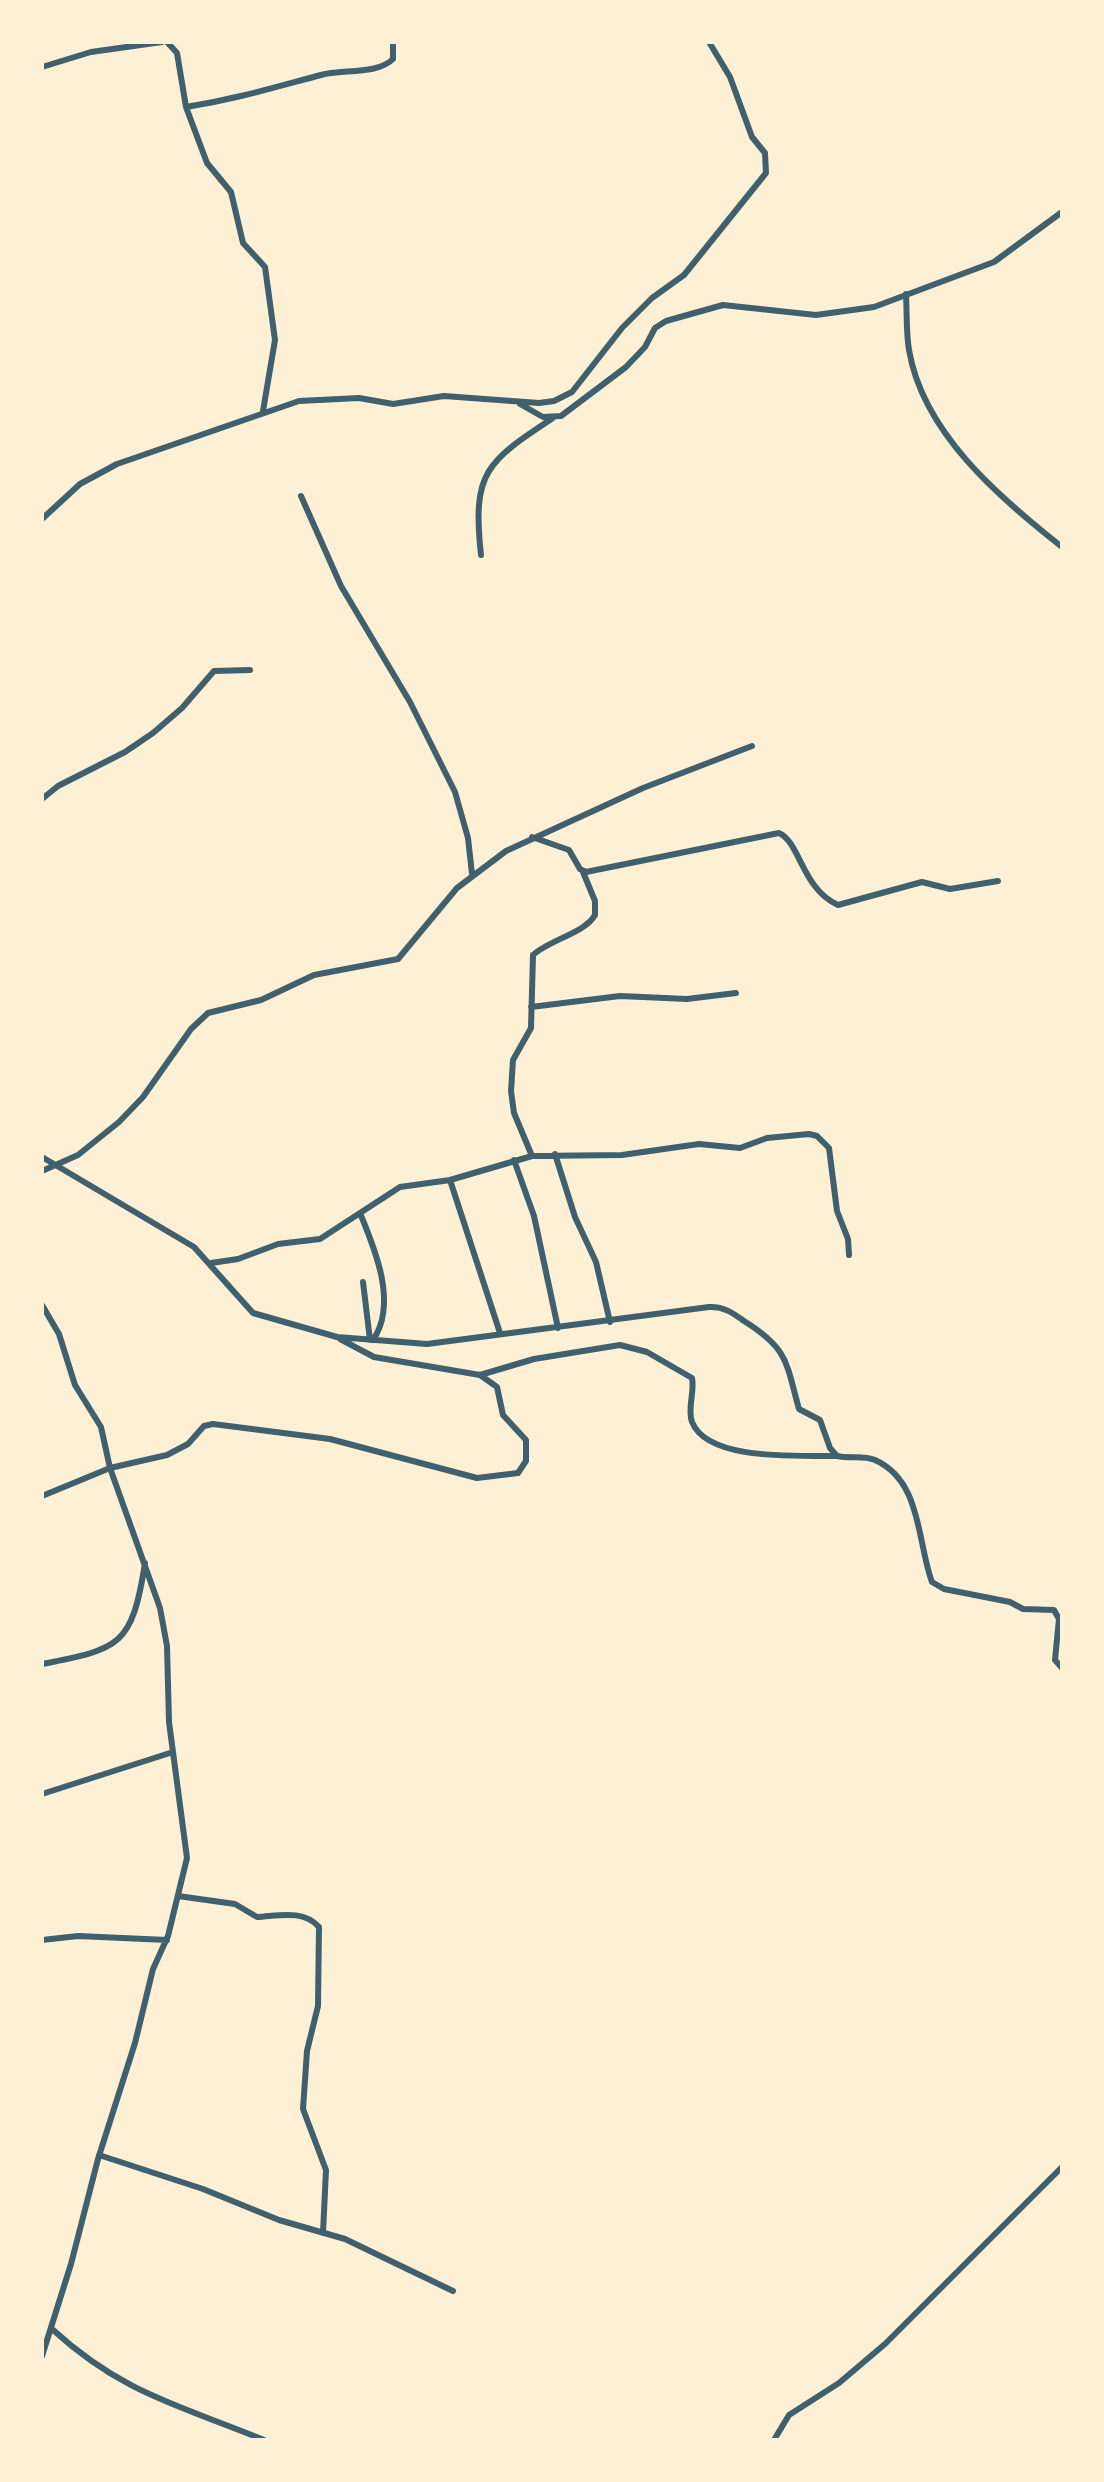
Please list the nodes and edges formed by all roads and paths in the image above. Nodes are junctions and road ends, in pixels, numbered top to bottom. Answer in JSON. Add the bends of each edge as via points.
{"nodes":[{"id":1,"x":169,"y":42,"type":"edge"},
{"id":2,"x":393,"y":42,"type":"edge"},
{"id":3,"x":709,"y":42,"type":"edge"},
{"id":4,"x":42,"y":67,"type":"edge"},
{"id":5,"x":186,"y":107,"type":"junction"},
{"id":6,"x":1062,"y":212,"type":"edge"},
{"id":7,"x":906,"y":294,"type":"junction"},
{"id":8,"x":520,"y":404,"type":"junction"},
{"id":9,"x":263,"y":411,"type":"junction"},
{"id":10,"x":553,"y":418,"type":"junction"},
{"id":11,"x":301,"y":496,"type":"dead end"},
{"id":12,"x":42,"y":519,"type":"edge"},
{"id":13,"x":1062,"y":547,"type":"edge"},
{"id":14,"x":481,"y":555,"type":"dead end"},
{"id":15,"x":250,"y":670,"type":"dead end"},
{"id":16,"x":752,"y":746,"type":"dead end"},
{"id":17,"x":42,"y":799,"type":"edge"},
{"id":18,"x":532,"y":837,"type":"junction"},
{"id":19,"x":583,"y":872,"type":"junction"},
{"id":20,"x":472,"y":874,"type":"junction"},
{"id":21,"x":998,"y":881,"type":"dead end"},
{"id":22,"x":736,"y":993,"type":"dead end"},
{"id":23,"x":531,"y":1007,"type":"junction"},
{"id":24,"x":555,"y":1154,"type":"junction"},
{"id":25,"x":532,"y":1156,"type":"junction"},
{"id":26,"x":42,"y":1157,"type":"edge"},
{"id":27,"x":514,"y":1160,"type":"junction"},
{"id":28,"x":56,"y":1166,"type":"junction"},
{"id":29,"x":42,"y":1171,"type":"edge"},
{"id":30,"x":450,"y":1180,"type":"junction"},
{"id":31,"x":360,"y":1213,"type":"junction"},
{"id":32,"x":849,"y":1255,"type":"dead end"},
{"id":33,"x":211,"y":1263,"type":"junction"},
{"id":34,"x":363,"y":1282,"type":"dead end"},
{"id":35,"x":42,"y":1305,"type":"edge"},
{"id":36,"x":53,"y":1320,"type":"junction"},
{"id":37,"x":610,"y":1322,"type":"junction"},
{"id":38,"x":42,"y":1323,"type":"edge"},
{"id":39,"x":558,"y":1328,"type":"junction"},
{"id":40,"x":500,"y":1333,"type":"junction"},
{"id":41,"x":337,"y":1337,"type":"junction"},
{"id":42,"x":371,"y":1340,"type":"junction"},
{"id":43,"x":480,"y":1375,"type":"junction"},
{"id":44,"x":837,"y":1456,"type":"junction"},
{"id":45,"x":110,"y":1468,"type":"junction"},
{"id":46,"x":42,"y":1496,"type":"edge"},
{"id":47,"x":145,"y":1561,"type":"junction"},
{"id":48,"x":42,"y":1664,"type":"edge"},
{"id":49,"x":1062,"y":1668,"type":"edge"},
{"id":50,"x":173,"y":1752,"type":"junction"},
{"id":51,"x":42,"y":1794,"type":"edge"},
{"id":52,"x":178,"y":1896,"type":"junction"},
{"id":53,"x":42,"y":1940,"type":"edge"},
{"id":54,"x":167,"y":1940,"type":"junction"},
{"id":55,"x":99,"y":2155,"type":"junction"},
{"id":56,"x":1062,"y":2167,"type":"edge"},
{"id":57,"x":323,"y":2233,"type":"junction"},
{"id":58,"x":453,"y":2291,"type":"dead end"},
{"id":59,"x":52,"y":2329,"type":"junction"},
{"id":60,"x":42,"y":2356,"type":"edge"},
{"id":61,"x":264,"y":2440,"type":"edge"},
{"id":62,"x":774,"y":2440,"type":"edge"}],
"edges":[{"from":1,"to":4,"type":"street","via":[[91,52]]},
{"from":1,"to":5,"type":"street"},
{"from":2,"to":5,"type":"street","via":[[393,59],[382,67],[320,75],[256,95]]},
{"from":3,"to":8,"type":"street","via":[[730,77],[752,137],[765,153],[766,173],[684,275],[630,319],[572,392],[554,401]]},
{"from":5,"to":9,"type":"street","via":[[207,163],[231,192],[243,243],[265,267],[275,340]]},
{"from":6,"to":7,"type":"street","via":[[994,262]]},
{"from":7,"to":10,"type":"street","via":[[831,315],[723,305],[666,321],[626,367]]},
{"from":7,"to":13,"type":"street","via":[[910,352],[930,407],[985,478]]},
{"from":8,"to":9,"type":"street","via":[[444,396],[393,404],[351,398],[299,401]]},
{"from":8,"to":10,"type":"street"},
{"from":9,"to":12,"type":"street","via":[[94,475]]},
{"from":10,"to":14,"type":"street","via":[[489,466],[481,494]]},
{"from":11,"to":20,"type":"street","via":[[341,586],[410,702],[455,792]]},
{"from":15,"to":17,"type":"street","via":[[214,671],[153,733]]},
{"from":16,"to":18,"type":"street"},
{"from":18,"to":19,"type":"street","via":[[569,850]]},
{"from":18,"to":20,"type":"street"},
{"from":19,"to":21,"type":"street","via":[[721,847],[772,832],[784,835],[807,879],[838,905],[922,882],[950,889]]},
{"from":19,"to":23,"type":"street","via":[[596,907],[594,919],[533,955]]},
{"from":20,"to":28,"type":"street","via":[[398,959],[314,975],[261,1000],[208,1013],[143,1097],[98,1140]]},
{"from":22,"to":23,"type":"street","via":[[687,999],[620,996]]},
{"from":23,"to":25,"type":"street","via":[[531,1028],[513,1060],[511,1091]]},
{"from":24,"to":25,"type":"street"},
{"from":24,"to":32,"type":"street","via":[[631,1154],[699,1144],[740,1148],[780,1136],[817,1136],[831,1156]]},
{"from":24,"to":37,"type":"street","via":[[596,1262]]},
{"from":25,"to":27,"type":"street"},
{"from":26,"to":28,"type":"street"},
{"from":27,"to":30,"type":"street"},
{"from":27,"to":39,"type":"street","via":[[534,1216]]},
{"from":28,"to":29,"type":"street"},
{"from":28,"to":33,"type":"street","via":[[178,1236]]},
{"from":30,"to":31,"type":"street","via":[[390,1190]]},
{"from":30,"to":40,"type":"street"},
{"from":31,"to":33,"type":"street","via":[[320,1239],[278,1244]]},
{"from":31,"to":42,"type":"street","via":[[375,1247],[381,1281],[381,1324]]},
{"from":33,"to":41,"type":"street","via":[[253,1313]]},
{"from":34,"to":42,"type":"street"},
{"from":35,"to":36,"type":"street"},
{"from":36,"to":38,"type":"street"},
{"from":36,"to":45,"type":"street","via":[[75,1385],[101,1427]]},
{"from":37,"to":39,"type":"street"},
{"from":37,"to":44,"type":"street","via":[[716,1307],[739,1317],[781,1352],[795,1382],[799,1409],[820,1420]]},
{"from":39,"to":40,"type":"street"},
{"from":40,"to":42,"type":"street","via":[[427,1344]]},
{"from":41,"to":42,"type":"street"},
{"from":41,"to":43,"type":"street","via":[[374,1357]]},
{"from":43,"to":44,"type":"street","via":[[534,1359],[633,1347],[692,1378],[692,1422],[708,1439],[748,1453]]},
{"from":43,"to":45,"type":"street","via":[[497,1387],[503,1415],[526,1440],[526,1461],[518,1473],[492,1478],[461,1475],[330,1439],[223,1423],[204,1426],[188,1444],[167,1455]]},
{"from":44,"to":49,"type":"street","via":[[875,1460],[900,1481],[918,1520],[936,1587],[1059,1614],[1054,1654]]},
{"from":45,"to":46,"type":"street"},
{"from":45,"to":47,"type":"street"},
{"from":47,"to":48,"type":"street","via":[[135,1612],[116,1644],[95,1654]]},
{"from":47,"to":50,"type":"street","via":[[165,1635]]},
{"from":50,"to":51,"type":"street"},
{"from":50,"to":52,"type":"street","via":[[187,1858]]},
{"from":52,"to":54,"type":"street"},
{"from":52,"to":57,"type":"street","via":[[235,1904],[257,1917],[305,1917],[319,1927],[318,2006],[307,2051],[303,2109],[326,2170]]},
{"from":53,"to":54,"type":"street"},
{"from":54,"to":55,"type":"street","via":[[153,1969]]},
{"from":55,"to":57,"type":"street"},
{"from":55,"to":59,"type":"street"},
{"from":56,"to":62,"type":"street","via":[[885,2344],[839,2383],[789,2415]]},
{"from":57,"to":58,"type":"street","via":[[373,2250]]},
{"from":59,"to":60,"type":"street"},
{"from":59,"to":61,"type":"street","via":[[105,2373]]}]}
